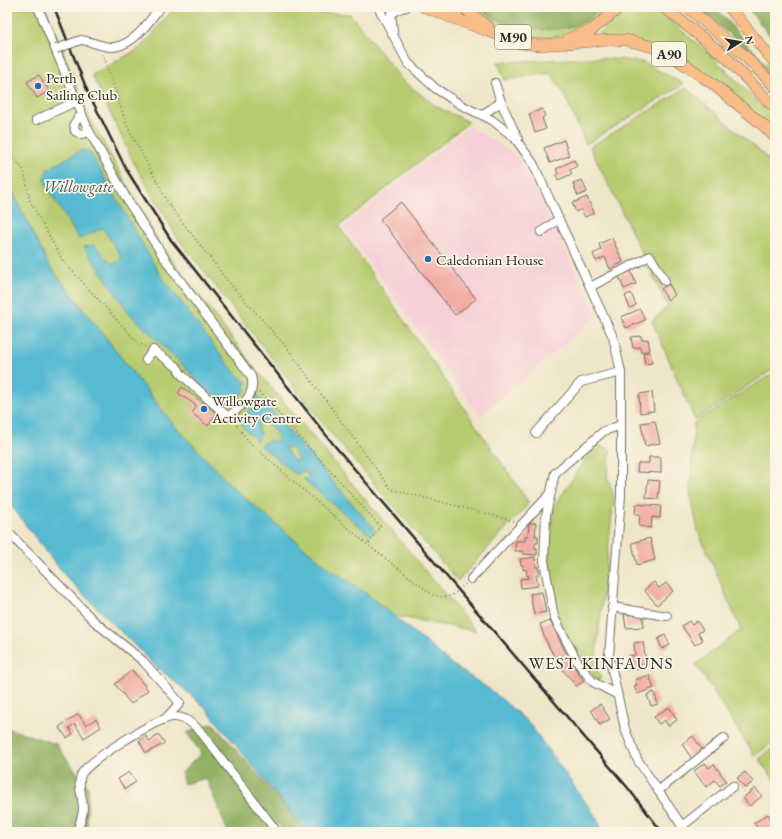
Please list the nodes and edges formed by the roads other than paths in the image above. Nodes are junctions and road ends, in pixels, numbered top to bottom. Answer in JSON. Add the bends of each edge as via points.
{"nodes":[{"id":1,"x":38,"y":7,"type":"edge"},
{"id":2,"x":160,"y":7,"type":"edge"},
{"id":3,"x":378,"y":7,"type":"edge"},
{"id":4,"x":406,"y":7,"type":"edge"},
{"id":5,"x":415,"y":7,"type":"edge"},
{"id":6,"x":463,"y":7,"type":"edge"},
{"id":7,"x":620,"y":7,"type":"edge"},
{"id":8,"x":664,"y":7,"type":"edge"},
{"id":9,"x":687,"y":7,"type":"edge"},
{"id":10,"x":729,"y":7,"type":"edge"},
{"id":11,"x":428,"y":9,"type":"edge"},
{"id":12,"x":572,"y":38,"type":"junction"},
{"id":13,"x":398,"y":43,"type":"junction"},
{"id":14,"x":538,"y":45,"type":"junction"},
{"id":15,"x":55,"y":49,"type":"junction"},
{"id":16,"x":775,"y":63,"type":"edge"},
{"id":17,"x":495,"y":83,"type":"dead end"},
{"id":18,"x":775,"y":87,"type":"edge"},
{"id":19,"x":77,"y":101,"type":"junction"},
{"id":20,"x":501,"y":102,"type":"junction"},
{"id":21,"x":775,"y":108,"type":"edge"},
{"id":22,"x":482,"y":115,"type":"junction"},
{"id":23,"x":84,"y":119,"type":"junction"},
{"id":24,"x":36,"y":120,"type":"dead end"},
{"id":25,"x":88,"y":129,"type":"junction"},
{"id":26,"x":775,"y":137,"type":"edge"},
{"id":27,"x":522,"y":148,"type":"junction"},
{"id":28,"x":559,"y":219,"type":"junction"},
{"id":29,"x":541,"y":232,"type":"dead end"},
{"id":30,"x":665,"y":281,"type":"dead end"},
{"id":31,"x":590,"y":287,"type":"junction"},
{"id":32,"x":146,"y":360,"type":"dead end"},
{"id":33,"x":621,"y":372,"type":"junction"},
{"id":34,"x":621,"y":425,"type":"junction"},
{"id":35,"x":536,"y":433,"type":"dead end"},
{"id":36,"x":551,"y":493,"type":"junction"},
{"id":37,"x":7,"y":530,"type":"edge"},
{"id":38,"x":471,"y":579,"type":"road end"},
{"id":39,"x":612,"y":607,"type":"junction"},
{"id":40,"x":667,"y":616,"type":"dead end"},
{"id":41,"x":616,"y":694,"type":"junction"},
{"id":42,"x":166,"y":718,"type":"junction"},
{"id":43,"x":724,"y":738,"type":"dead end"},
{"id":44,"x":733,"y":786,"type":"dead end"},
{"id":45,"x":658,"y":791,"type":"junction"},
{"id":46,"x":684,"y":829,"type":"edge"},
{"id":47,"x":77,"y":832,"type":"edge"},
{"id":48,"x":276,"y":832,"type":"edge"}],
"edges":[{"from":1,"to":15,"type":"street"},
{"from":2,"to":15,"type":"street","bridge":true,"via":[[141,31],[129,41],[114,46],[81,40]]},
{"from":3,"to":13,"type":"street"},
{"from":4,"to":13,"type":"street","via":[[391,14],[392,30]]},
{"from":5,"to":11,"type":"street"},
{"from":6,"to":12,"type":"highway","number":"M90","via":[[485,26],[505,35],[525,39]]},
{"from":7,"to":12,"type":"highway","via":[[592,30]]},
{"from":8,"to":21,"type":"highway","via":[[724,56]]},
{"from":9,"to":18,"type":"highway","via":[[745,56]]},
{"from":10,"to":16,"type":"highway"},
{"from":11,"to":14,"type":"highway","via":[[504,38]]},
{"from":12,"to":14,"type":"highway"},
{"from":13,"to":22,"type":"street","via":[[408,63],[435,88]]},
{"from":14,"to":26,"type":"highway","number":"A90","via":[[621,40],[657,48],[672,55],[713,84]]},
{"from":15,"to":19,"type":"street"},
{"from":17,"to":20,"type":"street"},
{"from":19,"to":23,"type":"street"},
{"from":19,"to":24,"type":"street"},
{"from":20,"to":22,"type":"street"},
{"from":20,"to":27,"type":"street"},
{"from":22,"to":27,"type":"street","via":[[514,137]]},
{"from":23,"to":25,"type":"street"},
{"from":23,"to":25,"type":"street","via":[[78,118],[74,124],[75,131],[80,134],[86,133]]},
{"from":25,"to":32,"type":"street","via":[[141,225],[251,376],[253,384],[246,402],[228,417],[182,375],[177,367],[153,350]]},
{"from":27,"to":28,"type":"street","via":[[533,163]]},
{"from":28,"to":29,"type":"street"},
{"from":28,"to":31,"type":"street"},
{"from":30,"to":31,"type":"street","via":[[650,256]]},
{"from":31,"to":33,"type":"street","via":[[614,337]]},
{"from":33,"to":34,"type":"street"},
{"from":33,"to":35,"type":"street","via":[[581,382]]},
{"from":34,"to":36,"type":"street","via":[[604,431],[556,473]]},
{"from":34,"to":39,"type":"street","via":[[621,496]]},
{"from":36,"to":38,"type":"street"},
{"from":36,"to":41,"type":"street","via":[[546,515],[544,561],[554,617],[578,663],[593,682]]},
{"from":37,"to":42,"type":"street","via":[[95,622],[143,661],[180,703]]},
{"from":39,"to":40,"type":"street"},
{"from":39,"to":41,"type":"street","via":[[609,656]]},
{"from":41,"to":45,"type":"street","via":[[624,729],[636,759]]},
{"from":42,"to":47,"type":"street","via":[[131,736],[81,774],[82,817]]},
{"from":42,"to":48,"type":"street","via":[[181,718],[192,723]]},
{"from":43,"to":45,"type":"street"},
{"from":44,"to":46,"type":"street"},
{"from":45,"to":46,"type":"street"}]}
